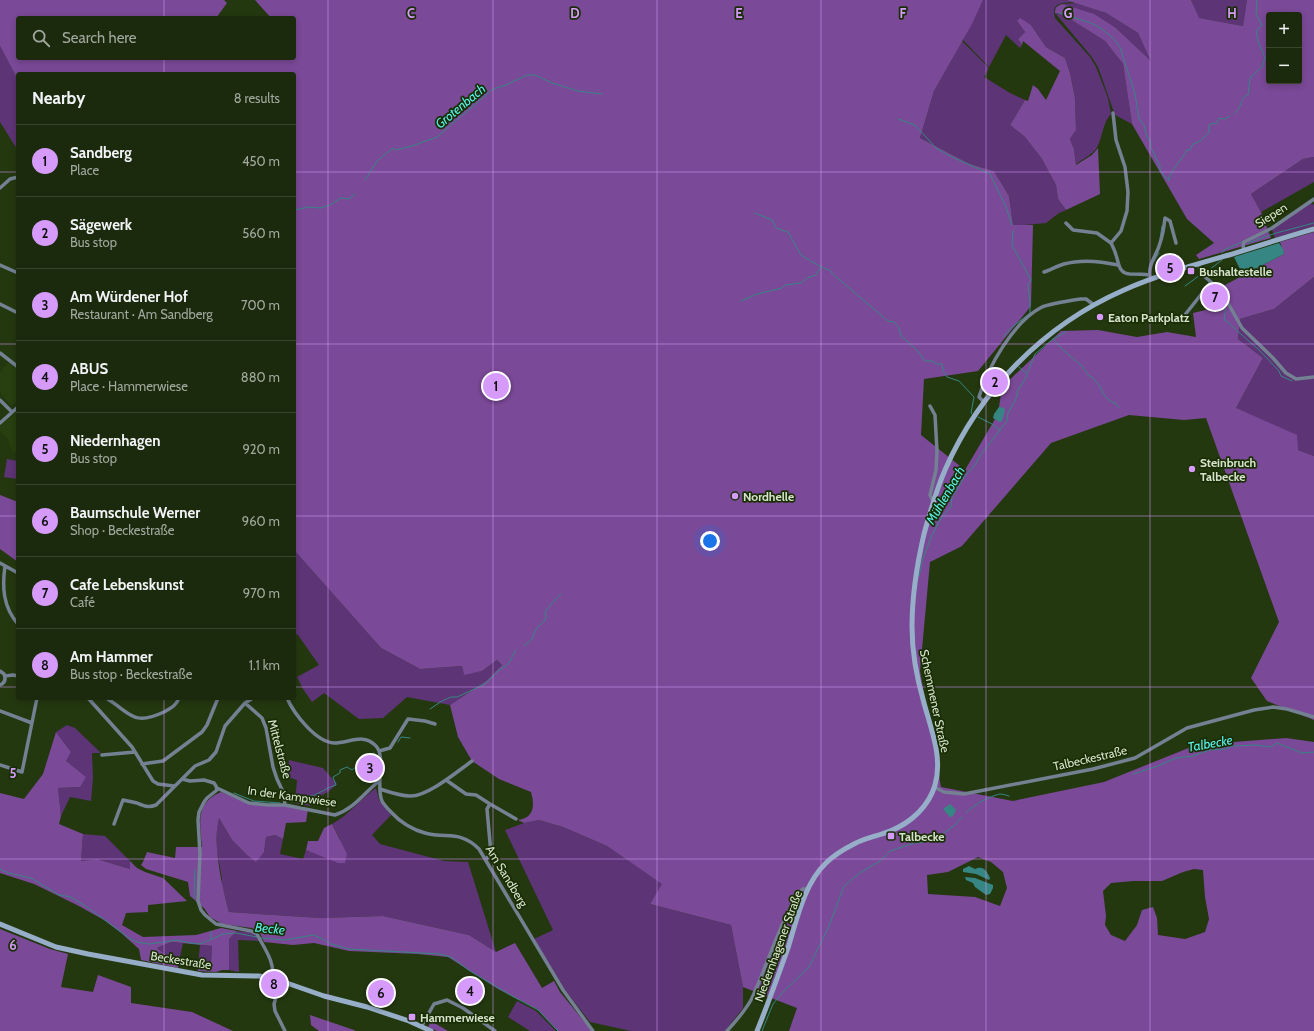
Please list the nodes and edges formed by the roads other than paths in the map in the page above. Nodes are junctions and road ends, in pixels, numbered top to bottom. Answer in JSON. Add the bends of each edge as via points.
{"nodes":[{"id":1,"x":1113,"y":113,"type":"dead end"},
{"id":2,"x":16,"y":178,"type":"edge"},
{"id":3,"x":0,"y":188,"type":"edge"},
{"id":4,"x":1314,"y":199,"type":"edge"},
{"id":5,"x":1066,"y":223,"type":"dead end"},
{"id":6,"x":1314,"y":228,"type":"edge"},
{"id":7,"x":1111,"y":243,"type":"junction"},
{"id":8,"x":1176,"y":243,"type":"dead end"},
{"id":9,"x":1244,"y":250,"type":"junction"},
{"id":10,"x":1198,"y":264,"type":"junction"},
{"id":11,"x":0,"y":265,"type":"edge"},
{"id":12,"x":1118,"y":265,"type":"junction"},
{"id":13,"x":16,"y":272,"type":"edge"},
{"id":14,"x":1044,"y":272,"type":"dead end"},
{"id":15,"x":1150,"y":277,"type":"junction"},
{"id":16,"x":1212,"y":282,"type":"junction"},
{"id":17,"x":0,"y":304,"type":"edge"},
{"id":18,"x":1094,"y":305,"type":"junction"},
{"id":19,"x":16,"y":312,"type":"edge"},
{"id":20,"x":1184,"y":316,"type":"dead end"},
{"id":21,"x":0,"y":353,"type":"edge"},
{"id":22,"x":16,"y":365,"type":"edge"},
{"id":23,"x":1314,"y":377,"type":"edge"},
{"id":24,"x":0,"y":400,"type":"edge"},
{"id":25,"x":984,"y":402,"type":"junction"},
{"id":26,"x":930,"y":406,"type":"dead end"},
{"id":27,"x":16,"y":409,"type":"edge"},
{"id":28,"x":12,"y":412,"type":"junction"},
{"id":29,"x":0,"y":423,"type":"edge"},
{"id":30,"x":933,"y":501,"type":"junction"},
{"id":31,"x":0,"y":563,"type":"edge"},
{"id":32,"x":5,"y":566,"type":"junction"},
{"id":33,"x":16,"y":572,"type":"edge"},
{"id":34,"x":16,"y":621,"type":"edge"},
{"id":35,"x":0,"y":671,"type":"edge"},
{"id":36,"x":5,"y":676,"type":"junction"},
{"id":37,"x":16,"y":676,"type":"edge"},
{"id":38,"x":0,"y":685,"type":"edge"},
{"id":39,"x":37,"y":700,"type":"edge"},
{"id":40,"x":90,"y":700,"type":"edge"},
{"id":41,"x":110,"y":700,"type":"edge"},
{"id":42,"x":178,"y":700,"type":"edge"},
{"id":43,"x":217,"y":700,"type":"edge"},
{"id":44,"x":250,"y":700,"type":"edge"},
{"id":45,"x":288,"y":700,"type":"edge"},
{"id":46,"x":245,"y":703,"type":"junction"},
{"id":47,"x":0,"y":711,"type":"edge"},
{"id":48,"x":1314,"y":717,"type":"edge"},
{"id":49,"x":32,"y":723,"type":"junction"},
{"id":50,"x":434,"y":724,"type":"dead end"},
{"id":51,"x":379,"y":751,"type":"junction"},
{"id":52,"x":135,"y":752,"type":"junction"},
{"id":53,"x":102,"y":755,"type":"dead end"},
{"id":54,"x":472,"y":761,"type":"dead end"},
{"id":55,"x":142,"y":764,"type":"junction"},
{"id":56,"x":0,"y":765,"type":"edge"},
{"id":57,"x":182,"y":779,"type":"junction"},
{"id":58,"x":446,"y":780,"type":"junction"},
{"id":59,"x":379,"y":781,"type":"junction"},
{"id":60,"x":174,"y":786,"type":"junction"},
{"id":61,"x":934,"y":787,"type":"junction"},
{"id":62,"x":217,"y":788,"type":"junction"},
{"id":63,"x":380,"y":789,"type":"junction"},
{"id":64,"x":490,"y":804,"type":"junction"},
{"id":65,"x":285,"y":805,"type":"junction"},
{"id":66,"x":516,"y":819,"type":"dead end"},
{"id":67,"x":114,"y":824,"type":"dead end"},
{"id":68,"x":486,"y":859,"type":"junction"},
{"id":69,"x":808,"y":890,"type":"junction"},
{"id":70,"x":0,"y":924,"type":"edge"},
{"id":71,"x":272,"y":979,"type":"junction"},
{"id":72,"x":281,"y":981,"type":"junction"},
{"id":73,"x":421,"y":1027,"type":"junction"},
{"id":74,"x":285,"y":1031,"type":"edge"},
{"id":75,"x":431,"y":1031,"type":"edge"},
{"id":76,"x":495,"y":1031,"type":"edge"},
{"id":77,"x":593,"y":1031,"type":"edge"},
{"id":78,"x":727,"y":1031,"type":"edge"},
{"id":79,"x":757,"y":1031,"type":"edge"}],
"edges":[{"from":1,"to":7,"type":"street","via":[[1116,140],[1125,167],[1128,192],[1127,211],[1121,231]]},
{"from":2,"to":3,"type":"street","via":[[10,179]]},
{"from":4,"to":9,"type":"street","name":"Siepen","via":[[1272,228],[1244,242]]},
{"from":5,"to":7,"type":"street","via":[[1073,230],[1097,234]]},
{"from":6,"to":9,"type":"main road","name":"Schemmener Straße"},
{"from":7,"to":12,"type":"street"},
{"from":8,"to":15,"type":"street","via":[[1170,221],[1165,218]]},
{"from":9,"to":10,"type":"main road","name":"Schemmener Straße"},
{"from":10,"to":15,"type":"main road","name":"Schemmener Straße"},
{"from":10,"to":16,"type":"street"},
{"from":11,"to":13,"type":"street"},
{"from":12,"to":14,"type":"street","via":[[1080,261]]},
{"from":12,"to":15,"type":"street","via":[[1125,273]]},
{"from":15,"to":18,"type":"main road","name":"Schemmener Straße"},
{"from":16,"to":20,"type":"street"},
{"from":16,"to":23,"type":"street","via":[[1224,296],[1242,328],[1286,373],[1300,379]]},
{"from":17,"to":19,"type":"street"},
{"from":18,"to":25,"type":"main road","name":"Schemmener Straße","via":[[1039,342],[1006,375]]},
{"from":18,"to":25,"type":"street","via":[[1081,298],[1042,307],[1028,318],[1002,346],[979,397]]},
{"from":21,"to":22,"type":"street"},
{"from":24,"to":28,"type":"street"},
{"from":25,"to":30,"type":"main road","name":"Schemmener Straße","via":[[954,451]]},
{"from":26,"to":30,"type":"street","name":"Schemmener Straße","via":[[935,415],[937,451],[930,495]]},
{"from":27,"to":28,"type":"street"},
{"from":28,"to":29,"type":"street"},
{"from":30,"to":61,"type":"main road","name":"Schemmener Straße","via":[[914,588],[912,629],[915,665],[937,753]]},
{"from":31,"to":32,"type":"street"},
{"from":32,"to":33,"type":"street"},
{"from":32,"to":34,"type":"street","via":[[3,577],[7,609]]},
{"from":35,"to":36,"type":"street"},
{"from":36,"to":37,"type":"street"},
{"from":36,"to":38,"type":"street","via":[[4,683]]},
{"from":39,"to":49,"type":"street"},
{"from":40,"to":52,"type":"street"},
{"from":41,"to":42,"type":"street","via":[[130,716],[138,718],[152,717],[173,707]]},
{"from":43,"to":55,"type":"street","via":[[208,725],[202,732],[163,761]]},
{"from":44,"to":46,"type":"street"},
{"from":45,"to":51,"type":"street","via":[[316,735],[335,743],[365,739],[376,745]]},
{"from":46,"to":57,"type":"street","via":[[225,726],[216,752],[209,760],[195,766]]},
{"from":46,"to":65,"type":"street","name":"Mittelstraße","via":[[260,715],[266,728],[273,767],[284,794]]},
{"from":47,"to":49,"type":"street"},
{"from":48,"to":61,"type":"street","name":"Talbeckestraße","via":[[1273,707],[1254,710],[1187,728],[1135,758],[1093,769],[964,794],[950,793]]},
{"from":49,"to":56,"type":"street","via":[[22,772]]},
{"from":50,"to":51,"type":"street","via":[[408,719],[390,748]]},
{"from":51,"to":59,"type":"street","name":"Am Sandberg"},
{"from":52,"to":53,"type":"street"},
{"from":52,"to":55,"type":"street"},
{"from":54,"to":58,"type":"street"},
{"from":55,"to":60,"type":"street","via":[[153,781]]},
{"from":57,"to":60,"type":"street"},
{"from":57,"to":62,"type":"street","name":"In der Kampwiese","via":[[204,780],[214,783]]},
{"from":58,"to":63,"type":"street","via":[[419,795],[410,796]]},
{"from":58,"to":64,"type":"street","via":[[466,794],[476,795]]},
{"from":59,"to":63,"type":"street","name":"Am Sandberg"},
{"from":59,"to":65,"type":"street","name":"In der Kampwiese","via":[[355,805],[336,815]]},
{"from":60,"to":67,"type":"street","via":[[151,807],[123,800]]},
{"from":61,"to":69,"type":"main road","name":"Niedernhagener Straße","via":[[929,799],[914,818],[899,828],[852,844],[835,855],[824,865]]},
{"from":62,"to":65,"type":"street","name":"In der Kampwiese","via":[[249,803]]},
{"from":62,"to":71,"type":"street","via":[[199,812],[198,902],[205,915],[216,924],[251,931],[258,935],[272,963]]},
{"from":63,"to":68,"type":"street","name":"Am Sandberg","via":[[382,801],[408,826],[426,833],[459,836],[472,842]]},
{"from":64,"to":66,"type":"street"},
{"from":64,"to":68,"type":"street","via":[[487,809],[491,854]]},
{"from":68,"to":77,"type":"street","name":"Am Sandberg","via":[[563,990]]},
{"from":69,"to":78,"type":"street","via":[[802,889],[794,900],[751,1000]]},
{"from":69,"to":79,"type":"main road","name":"Niedernhagener Straße"},
{"from":70,"to":71,"type":"main road","name":"Beckestraße","via":[[56,947],[88,954],[202,975],[259,976]]},
{"from":71,"to":72,"type":"main road","name":"Beckestraße"},
{"from":72,"to":73,"type":"main road","name":"Beckestraße","via":[[367,1007]]},
{"from":72,"to":74,"type":"street","via":[[274,1004]]},
{"from":73,"to":75,"type":"main road","name":"Beckestraße"},
{"from":73,"to":76,"type":"street","via":[[434,1004],[447,1000]]}]}
